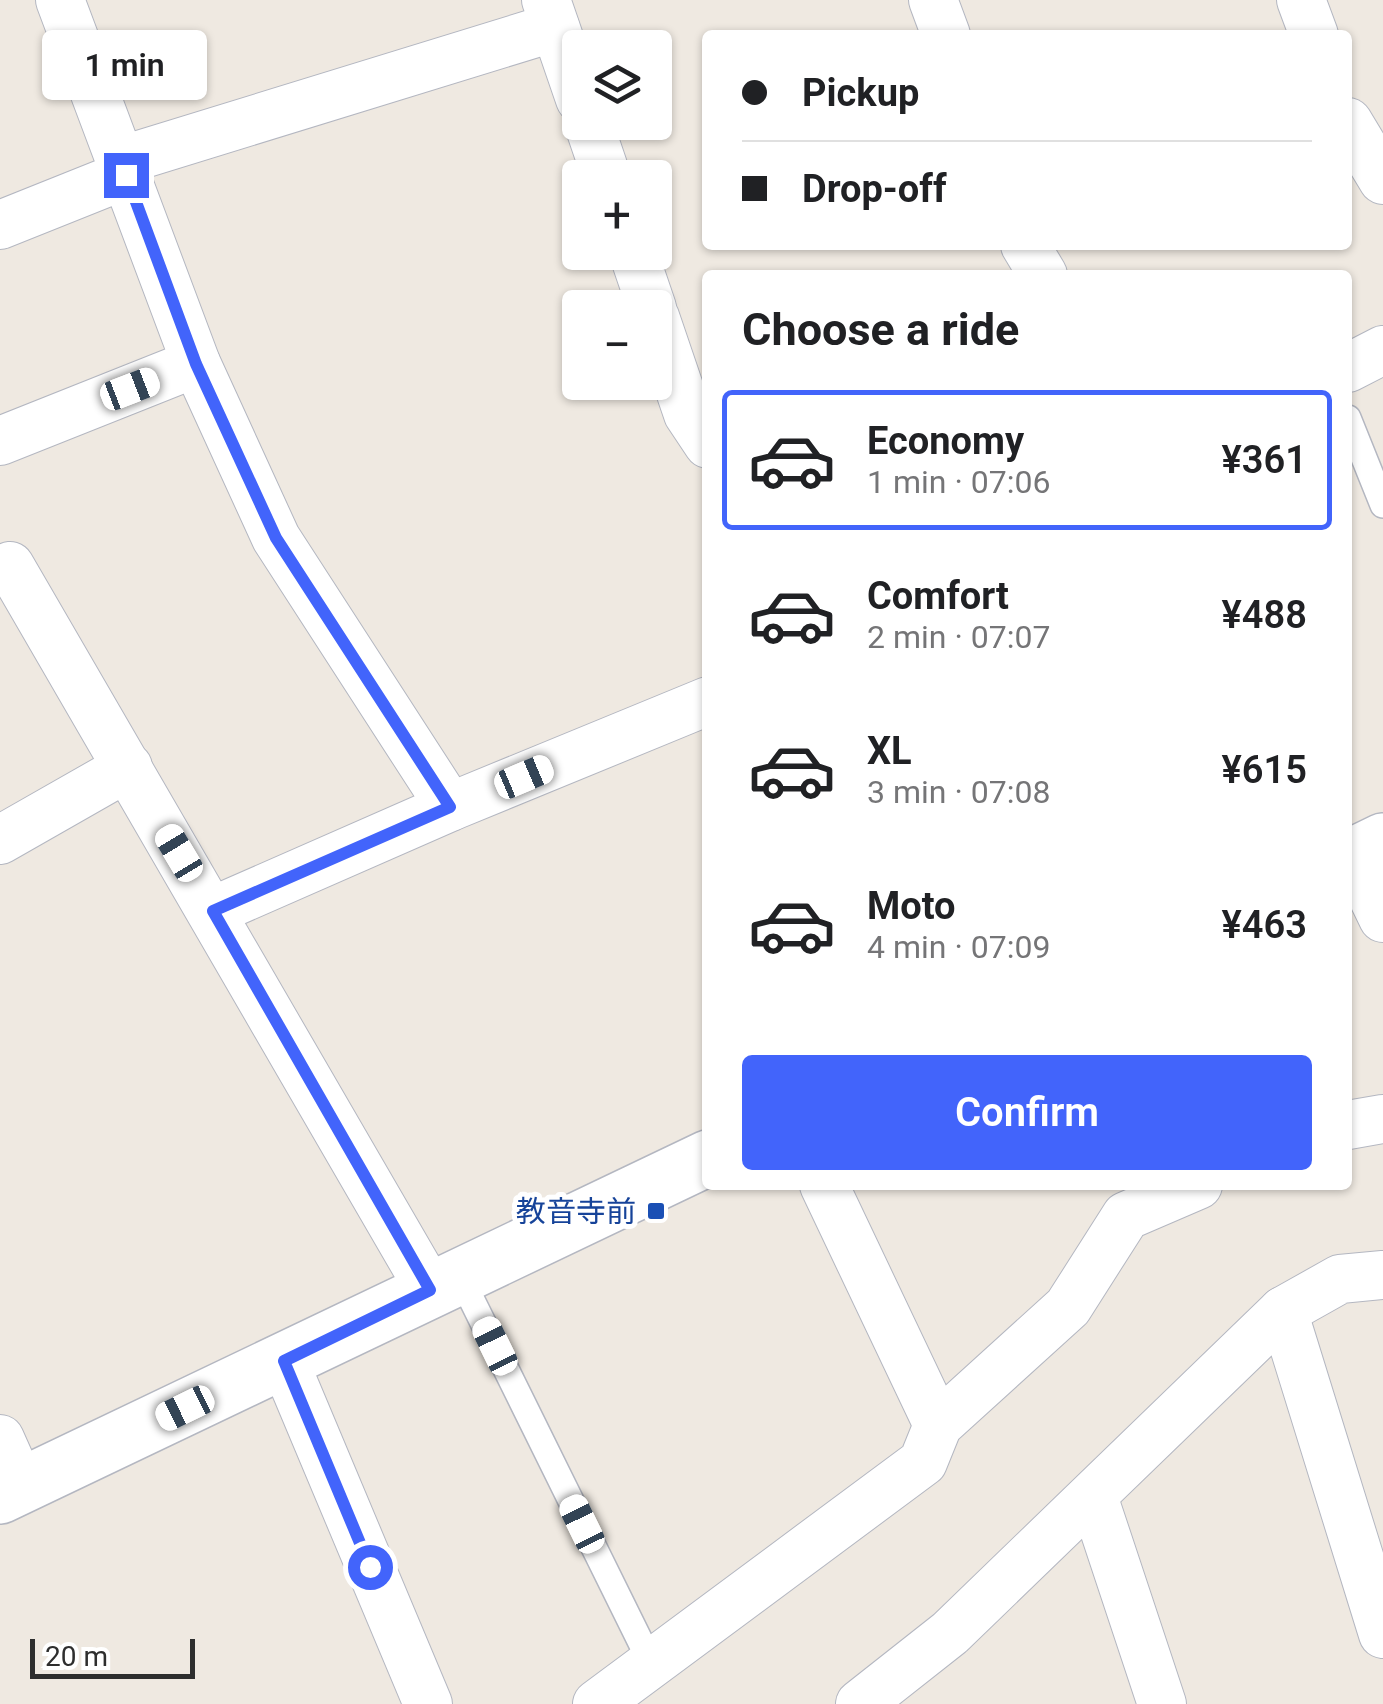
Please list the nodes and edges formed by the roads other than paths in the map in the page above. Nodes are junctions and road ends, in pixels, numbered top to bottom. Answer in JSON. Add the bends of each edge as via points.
{"nodes":[{"id":1,"x":60,"y":0,"type":"edge"},
{"id":2,"x":933,"y":0,"type":"edge"},
{"id":3,"x":1301,"y":0,"type":"edge"},
{"id":4,"x":551,"y":14,"type":"edge"},
{"id":5,"x":944,"y":30,"type":"edge"},
{"id":6,"x":1312,"y":30,"type":"edge"},
{"id":7,"x":562,"y":46,"type":"edge"},
{"id":8,"x":1352,"y":129,"type":"edge"},
{"id":9,"x":123,"y":168,"type":"junction"},
{"id":10,"x":1383,"y":180,"type":"edge"},
{"id":11,"x":0,"y":225,"type":"edge"},
{"id":12,"x":1383,"y":350,"type":"edge"},
{"id":13,"x":196,"y":364,"type":"junction"},
{"id":14,"x":1352,"y":366,"type":"edge"},
{"id":15,"x":672,"y":367,"type":"edge"},
{"id":16,"x":1352,"y":428,"type":"edge"},
{"id":17,"x":702,"y":435,"type":"edge"},
{"id":18,"x":0,"y":441,"type":"edge"},
{"id":19,"x":1383,"y":505,"type":"edge"},
{"id":20,"x":0,"y":571,"type":"edge"},
{"id":21,"x":702,"y":704,"type":"edge"},
{"id":22,"x":128,"y":767,"type":"junction"},
{"id":23,"x":450,"y":807,"type":"junction"},
{"id":24,"x":0,"y":840,"type":"edge"},
{"id":25,"x":1361,"y":852,"type":"edge"},
{"id":26,"x":213,"y":911,"type":"junction"},
{"id":27,"x":1383,"y":918,"type":"edge"},
{"id":28,"x":1383,"y":1119,"type":"edge"},
{"id":29,"x":1352,"y":1124,"type":"edge"},
{"id":30,"x":702,"y":1161,"type":"edge"},
{"id":31,"x":826,"y":1190,"type":"edge"},
{"id":32,"x":1186,"y":1190,"type":"edge"},
{"id":33,"x":1383,"y":1275,"type":"edge"},
{"id":34,"x":445,"y":1283,"type":"junction"},
{"id":35,"x":1283,"y":1311,"type":"junction"},
{"id":36,"x":284,"y":1361,"type":"junction"},
{"id":37,"x":938,"y":1424,"type":"junction"},
{"id":38,"x":7,"y":1474,"type":"edge"},
{"id":39,"x":1093,"y":1496,"type":"junction"},
{"id":40,"x":1383,"y":1634,"type":"edge"},
{"id":41,"x":652,"y":1665,"type":"junction"},
{"id":42,"x":428,"y":1704,"type":"edge"},
{"id":43,"x":598,"y":1704,"type":"edge"},
{"id":44,"x":860,"y":1704,"type":"edge"},
{"id":45,"x":1162,"y":1704,"type":"edge"}],
"edges":[{"from":1,"to":9,"type":"street"},
{"from":2,"to":5,"type":"street"},
{"from":3,"to":6,"type":"street"},
{"from":4,"to":7,"type":"street"},
{"from":4,"to":9,"type":"street"},
{"from":8,"to":10,"type":"street"},
{"from":9,"to":11,"type":"street"},
{"from":9,"to":13,"type":"street"},
{"from":12,"to":14,"type":"street"},
{"from":13,"to":18,"type":"street"},
{"from":13,"to":23,"type":"street","via":[[276,538]]},
{"from":15,"to":17,"type":"street"},
{"from":16,"to":19,"type":"lane"},
{"from":20,"to":22,"type":"street","via":[[10,566]]},
{"from":21,"to":23,"type":"street"},
{"from":22,"to":24,"type":"street"},
{"from":22,"to":26,"type":"street"},
{"from":23,"to":26,"type":"street"},
{"from":25,"to":27,"type":"street"},
{"from":26,"to":34,"type":"street"},
{"from":28,"to":29,"type":"street"},
{"from":30,"to":34,"type":"street"},
{"from":31,"to":37,"type":"street"},
{"from":32,"to":37,"type":"street","via":[[1126,1216],[1068,1307]]},
{"from":33,"to":35,"type":"street","via":[[1340,1280]]},
{"from":34,"to":36,"type":"street"},
{"from":34,"to":41,"type":"lane"},
{"from":35,"to":39,"type":"street"},
{"from":35,"to":40,"type":"street"},
{"from":36,"to":38,"type":"street"},
{"from":36,"to":42,"type":"street"},
{"from":37,"to":41,"type":"street","via":[[923,1462]]},
{"from":39,"to":44,"type":"street","via":[[950,1633]]},
{"from":39,"to":45,"type":"street"},
{"from":41,"to":43,"type":"street"}]}
